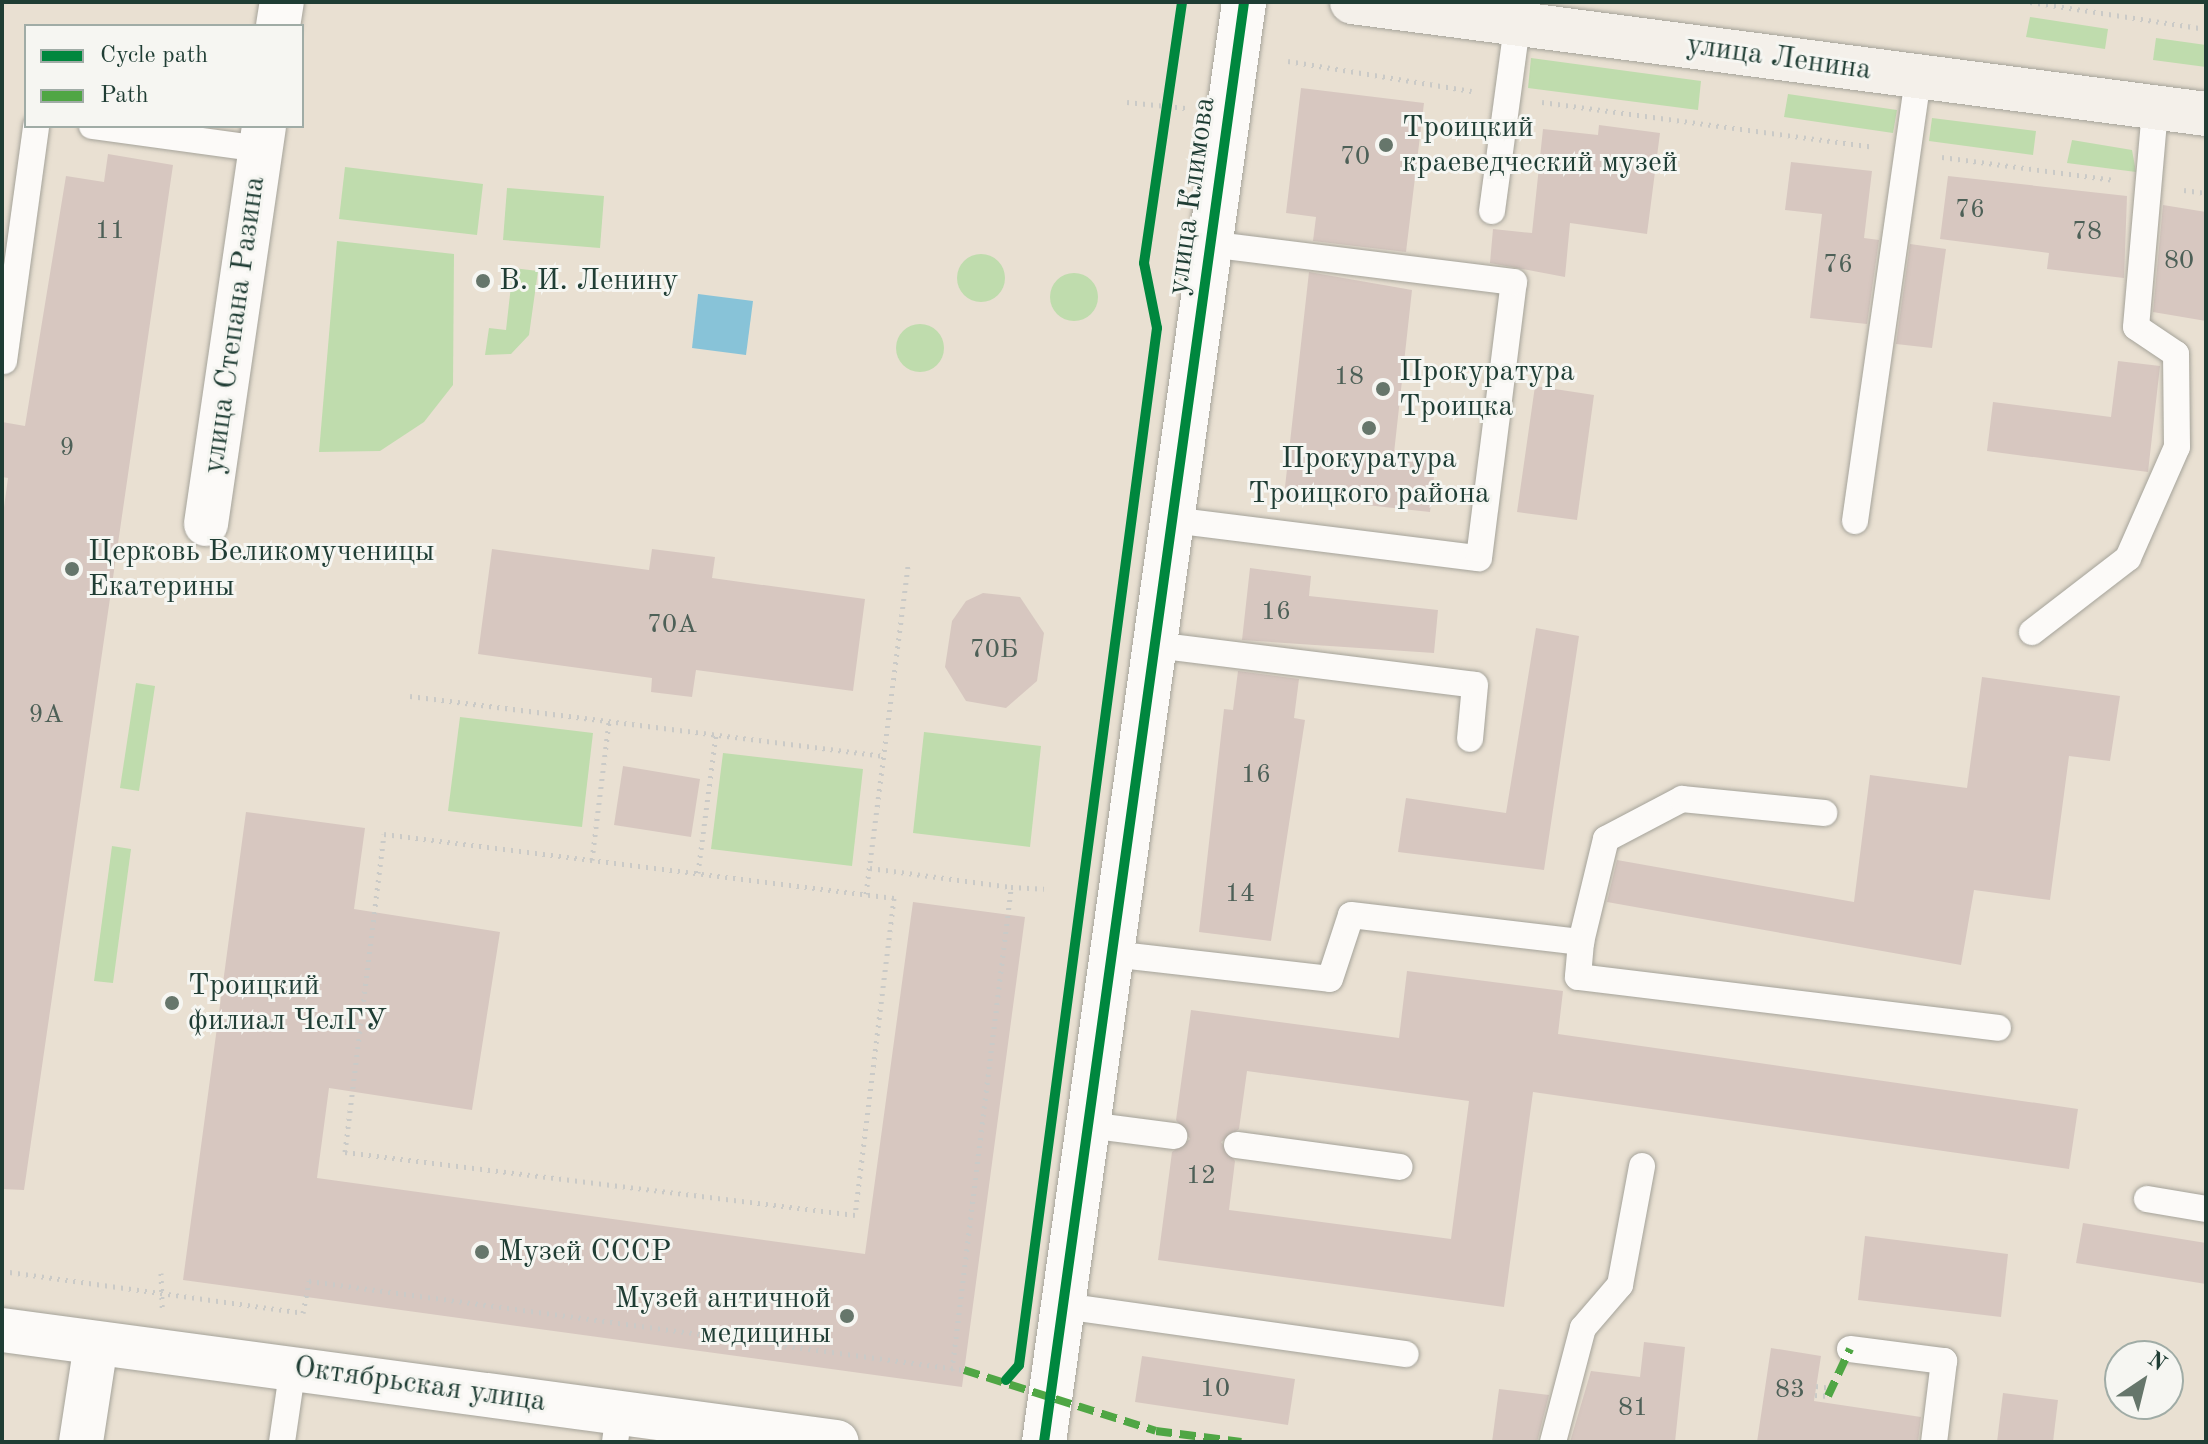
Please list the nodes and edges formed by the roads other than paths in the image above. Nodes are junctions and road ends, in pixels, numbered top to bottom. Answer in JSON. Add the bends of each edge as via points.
{"nodes":[{"id":1,"x":282,"y":2,"type":"edge"},
{"id":2,"x":1244,"y":2,"type":"edge"},
{"id":3,"x":1352,"y":2,"type":"edge"},
{"id":4,"x":1518,"y":12,"type":"edge"},
{"id":5,"x":278,"y":24,"type":"edge"},
{"id":6,"x":1918,"y":76,"type":"junction"},
{"id":7,"x":2155,"y":108,"type":"junction"},
{"id":8,"x":2206,"y":114,"type":"edge"},
{"id":9,"x":36,"y":128,"type":"edge"},
{"id":10,"x":123,"y":128,"type":"edge"},
{"id":11,"x":262,"y":137,"type":"edge"},
{"id":12,"x":1492,"y":211,"type":"dead end"},
{"id":13,"x":1210,"y":244,"type":"junction"},
{"id":14,"x":4,"y":361,"type":"edge"},
{"id":15,"x":1172,"y":520,"type":"junction"},
{"id":16,"x":1855,"y":521,"type":"dead end"},
{"id":17,"x":206,"y":524,"type":"dead end"},
{"id":18,"x":2032,"y":632,"type":"dead end"},
{"id":19,"x":1155,"y":645,"type":"junction"},
{"id":20,"x":1470,"y":739,"type":"dead end"},
{"id":21,"x":1824,"y":813,"type":"dead end"},
{"id":22,"x":1581,"y":942,"type":"junction"},
{"id":23,"x":1112,"y":954,"type":"junction"},
{"id":24,"x":1998,"y":1028,"type":"dead end"},
{"id":25,"x":1088,"y":1125,"type":"junction"},
{"id":26,"x":1174,"y":1136,"type":"dead end"},
{"id":27,"x":1237,"y":1145,"type":"dead end"},
{"id":28,"x":1642,"y":1166,"type":"dead end"},
{"id":29,"x":1400,"y":1167,"type":"dead end"},
{"id":30,"x":2147,"y":1199,"type":"dead end"},
{"id":31,"x":2206,"y":1209,"type":"edge"},
{"id":32,"x":1063,"y":1306,"type":"junction"},
{"id":33,"x":2,"y":1330,"type":"edge"},
{"id":34,"x":96,"y":1344,"type":"junction"},
{"id":35,"x":1850,"y":1349,"type":"dead end"},
{"id":36,"x":1406,"y":1354,"type":"dead end"},
{"id":37,"x":293,"y":1367,"type":"junction"},
{"id":38,"x":635,"y":1428,"type":"edge"},
{"id":39,"x":786,"y":1438,"type":"edge"},
{"id":40,"x":81,"y":1442,"type":"edge"},
{"id":41,"x":282,"y":1442,"type":"edge"},
{"id":42,"x":837,"y":1442,"type":"edge"},
{"id":43,"x":1044,"y":1442,"type":"edge"},
{"id":44,"x":1553,"y":1442,"type":"edge"},
{"id":45,"x":1934,"y":1442,"type":"edge"}],
"edges":[{"from":1,"to":5,"type":"street"},
{"from":2,"to":13,"type":"street","name":"улица Климова"},
{"from":3,"to":4,"type":"street","name":"улица Ленина"},
{"from":4,"to":6,"type":"street","name":"улица Ленина"},
{"from":4,"to":12,"type":"lane"},
{"from":6,"to":7,"type":"street","name":"улица Ленина"},
{"from":6,"to":16,"type":"lane"},
{"from":7,"to":8,"type":"street","name":"улица Ленина"},
{"from":7,"to":18,"type":"lane","via":[[2136,327],[2176,354],[2177,447],[2128,558]]},
{"from":9,"to":14,"type":"lane"},
{"from":10,"to":11,"type":"lane"},
{"from":11,"to":17,"type":"street","name":"улица Степана Разина"},
{"from":13,"to":15,"type":"street","name":"улица Климова"},
{"from":13,"to":15,"type":"lane","via":[[1514,282],[1479,558]]},
{"from":15,"to":19,"type":"street","name":"улица Климова"},
{"from":19,"to":20,"type":"lane","via":[[1475,685]]},
{"from":19,"to":23,"type":"street","name":"улица Климова"},
{"from":21,"to":22,"type":"lane","via":[[1682,799],[1619,832],[1606,839]]},
{"from":22,"to":23,"type":"lane","via":[[1351,915],[1330,979]]},
{"from":22,"to":24,"type":"lane","via":[[1578,977]]},
{"from":23,"to":25,"type":"street","name":"улица Климова"},
{"from":25,"to":26,"type":"lane"},
{"from":25,"to":32,"type":"street","name":"улица Климова"},
{"from":27,"to":29,"type":"lane"},
{"from":28,"to":44,"type":"lane","via":[[1620,1285],[1583,1328]]},
{"from":30,"to":31,"type":"lane"},
{"from":32,"to":36,"type":"lane"},
{"from":32,"to":43,"type":"street","name":"улица Климова"},
{"from":33,"to":34,"type":"street","name":"Октябрьская улица"},
{"from":34,"to":37,"type":"street","name":"Октябрьская улица"},
{"from":34,"to":40,"type":"street"},
{"from":35,"to":45,"type":"lane","via":[[1944,1361]]},
{"from":37,"to":38,"type":"street","name":"Октябрьская улица"},
{"from":37,"to":41,"type":"lane"},
{"from":38,"to":39,"type":"street","name":"Октябрьская улица"},
{"from":39,"to":42,"type":"street","name":"Октябрьская улица"}]}
